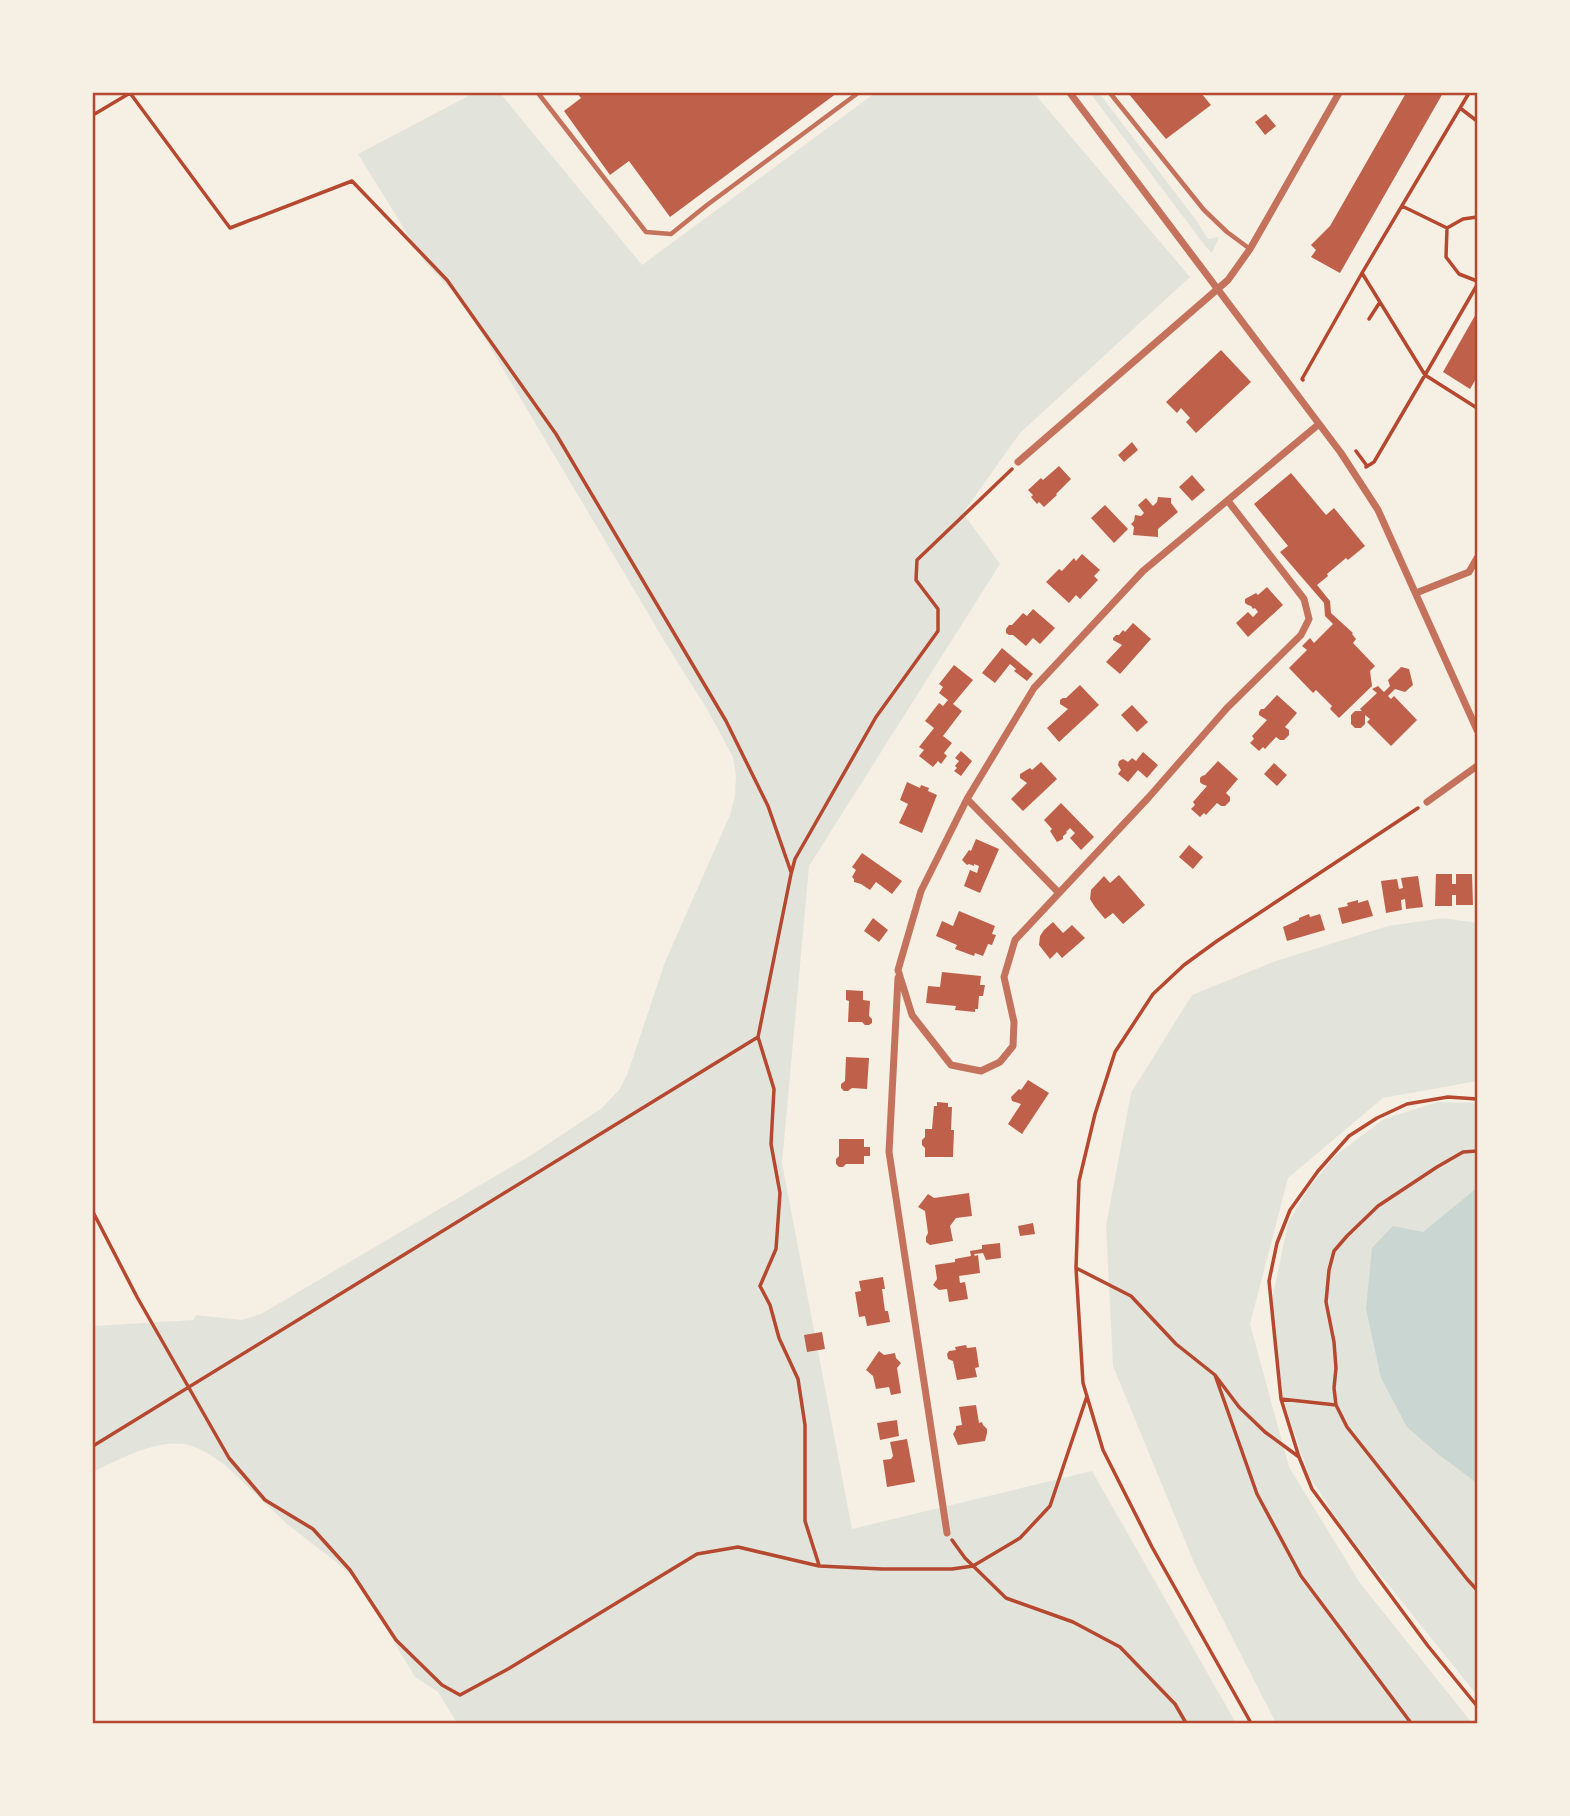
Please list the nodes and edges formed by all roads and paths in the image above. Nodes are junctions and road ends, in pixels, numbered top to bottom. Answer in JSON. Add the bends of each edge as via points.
{"nodes":[{"id":1,"x":130,"y":93,"type":"edge"},
{"id":2,"x":538,"y":93,"type":"edge"},
{"id":3,"x":858,"y":93,"type":"edge"},
{"id":4,"x":1070,"y":93,"type":"edge"},
{"id":5,"x":1110,"y":93,"type":"edge"},
{"id":6,"x":1339,"y":93,"type":"edge"},
{"id":7,"x":1469,"y":93,"type":"edge"},
{"id":8,"x":1460,"y":108,"type":"junction"},
{"id":9,"x":93,"y":115,"type":"edge"},
{"id":10,"x":1477,"y":121,"type":"edge"},
{"id":11,"x":1402,"y":206,"type":"junction"},
{"id":12,"x":1477,"y":217,"type":"edge"},
{"id":13,"x":1447,"y":228,"type":"junction"},
{"id":14,"x":1250,"y":249,"type":"junction"},
{"id":15,"x":1362,"y":272,"type":"junction"},
{"id":16,"x":1477,"y":283,"type":"edge"},
{"id":17,"x":1217,"y":290,"type":"junction"},
{"id":18,"x":1380,"y":302,"type":"junction"},
{"id":19,"x":1369,"y":319,"type":"dead end"},
{"id":20,"x":1425,"y":375,"type":"junction"},
{"id":21,"x":1310,"y":390,"type":"dead end"},
{"id":22,"x":1477,"y":408,"type":"edge"},
{"id":23,"x":1319,"y":424,"type":"junction"},
{"id":24,"x":1351,"y":444,"type":"dead end"},
{"id":25,"x":1018,"y":463,"type":"joint"},
{"id":26,"x":1367,"y":466,"type":"junction"},
{"id":27,"x":1354,"y":474,"type":"junction"},
{"id":28,"x":1227,"y":501,"type":"junction"},
{"id":29,"x":1477,"y":558,"type":"edge"},
{"id":30,"x":1416,"y":593,"type":"junction"},
{"id":31,"x":1477,"y":730,"type":"edge"},
{"id":32,"x":1477,"y":766,"type":"edge"},
{"id":33,"x":967,"y":799,"type":"junction"},
{"id":34,"x":1427,"y":802,"type":"joint"},
{"id":35,"x":791,"y":874,"type":"junction"},
{"id":36,"x":1059,"y":893,"type":"junction"},
{"id":37,"x":898,"y":970,"type":"junction"},
{"id":38,"x":758,"y":1037,"type":"junction"},
{"id":39,"x":1477,"y":1099,"type":"edge"},
{"id":40,"x":1477,"y":1151,"type":"edge"},
{"id":41,"x":93,"y":1212,"type":"edge"},
{"id":42,"x":1076,"y":1268,"type":"junction"},
{"id":43,"x":1215,"y":1376,"type":"junction"},
{"id":44,"x":188,"y":1388,"type":"junction"},
{"id":45,"x":1087,"y":1396,"type":"junction"},
{"id":46,"x":1281,"y":1399,"type":"junction"},
{"id":47,"x":1336,"y":1405,"type":"junction"},
{"id":48,"x":93,"y":1446,"type":"edge"},
{"id":49,"x":1299,"y":1457,"type":"junction"},
{"id":50,"x":947,"y":1533,"type":"joint"},
{"id":51,"x":820,"y":1566,"type":"junction"},
{"id":52,"x":973,"y":1566,"type":"junction"},
{"id":53,"x":1477,"y":1590,"type":"edge"},
{"id":54,"x":1477,"y":1706,"type":"edge"},
{"id":55,"x":1186,"y":1723,"type":"edge"},
{"id":56,"x":1251,"y":1723,"type":"edge"},
{"id":57,"x":1410,"y":1723,"type":"edge"}],
"edges":[{"from":1,"to":9,"type":"path"},
{"from":1,"to":35,"type":"path","via":[[230,228],[352,181],[447,280],[556,434],[726,721],[768,806]]},
{"from":2,"to":3,"type":"lane","via":[[646,232],[671,234]]},
{"from":4,"to":17,"type":"street"},
{"from":5,"to":14,"type":"lane","via":[[1204,210]]},
{"from":6,"to":14,"type":"street"},
{"from":7,"to":8,"type":"path"},
{"from":8,"to":10,"type":"path"},
{"from":8,"to":11,"type":"path"},
{"from":11,"to":13,"type":"path"},
{"from":11,"to":15,"type":"path"},
{"from":12,"to":13,"type":"path"},
{"from":13,"to":16,"type":"path","via":[[1446,257],[1459,274]]},
{"from":14,"to":17,"type":"street"},
{"from":15,"to":18,"type":"path"},
{"from":15,"to":21,"type":"path","via":[[1302,379]]},
{"from":16,"to":20,"type":"path"},
{"from":17,"to":23,"type":"street"},
{"from":17,"to":25,"type":"street"},
{"from":18,"to":19,"type":"path"},
{"from":18,"to":20,"type":"path"},
{"from":20,"to":22,"type":"path"},
{"from":20,"to":26,"type":"path","via":[[1374,463]]},
{"from":23,"to":27,"type":"street"},
{"from":23,"to":28,"type":"street"},
{"from":24,"to":26,"type":"path"},
{"from":25,"to":35,"type":"path","via":[[917,560],[916,580],[939,609],[938,631],[876,717],[795,859]]},
{"from":26,"to":27,"type":"path"},
{"from":27,"to":30,"type":"street","via":[[1378,510]]},
{"from":28,"to":33,"type":"street","via":[[1143,571],[1034,688]]},
{"from":28,"to":36,"type":"street","via":[[1304,599],[1309,619],[1301,635],[1227,708]]},
{"from":29,"to":30,"type":"street","via":[[1469,572]]},
{"from":30,"to":31,"type":"street"},
{"from":32,"to":34,"type":"street"},
{"from":33,"to":36,"type":"street"},
{"from":33,"to":37,"type":"street","via":[[922,891]]},
{"from":34,"to":42,"type":"path","via":[[1217,941],[1153,994],[1115,1052],[1095,1114],[1079,1181]]},
{"from":35,"to":38,"type":"path"},
{"from":36,"to":37,"type":"street","via":[[1015,940],[1004,977],[1014,1022],[1013,1046],[1000,1062],[981,1071],[951,1065],[912,1014]]},
{"from":37,"to":50,"type":"street","via":[[889,1152]]},
{"from":38,"to":44,"type":"path"},
{"from":38,"to":51,"type":"path","via":[[774,1089],[771,1144],[780,1193],[776,1249],[760,1286],[798,1379],[805,1425],[805,1521]]},
{"from":39,"to":46,"type":"path","via":[[1448,1097],[1407,1104],[1377,1118],[1349,1136],[1290,1210],[1269,1281]]},
{"from":40,"to":47,"type":"path","via":[[1463,1152],[1378,1206],[1334,1251],[1326,1302],[1334,1342]]},
{"from":41,"to":44,"type":"path"},
{"from":42,"to":43,"type":"path","via":[[1131,1296],[1176,1344]]},
{"from":42,"to":45,"type":"path"},
{"from":43,"to":49,"type":"path","via":[[1239,1408]]},
{"from":43,"to":57,"type":"path","via":[[1257,1494],[1301,1576]]},
{"from":44,"to":48,"type":"path"},
{"from":44,"to":51,"type":"path","via":[[229,1458],[265,1500],[313,1529],[349,1570],[396,1640],[442,1685],[460,1695],[697,1554],[738,1547]]},
{"from":45,"to":52,"type":"path","via":[[1050,1506],[1020,1538]]},
{"from":45,"to":56,"type":"path","via":[[1103,1450]]},
{"from":46,"to":47,"type":"path"},
{"from":46,"to":49,"type":"path"},
{"from":47,"to":53,"type":"path","via":[[1376,1465]]},
{"from":49,"to":54,"type":"path","via":[[1312,1489]]},
{"from":50,"to":52,"type":"path"},
{"from":51,"to":52,"type":"path"},
{"from":52,"to":55,"type":"path","via":[[1006,1598],[1073,1622],[1121,1647],[1175,1704]]}]}
